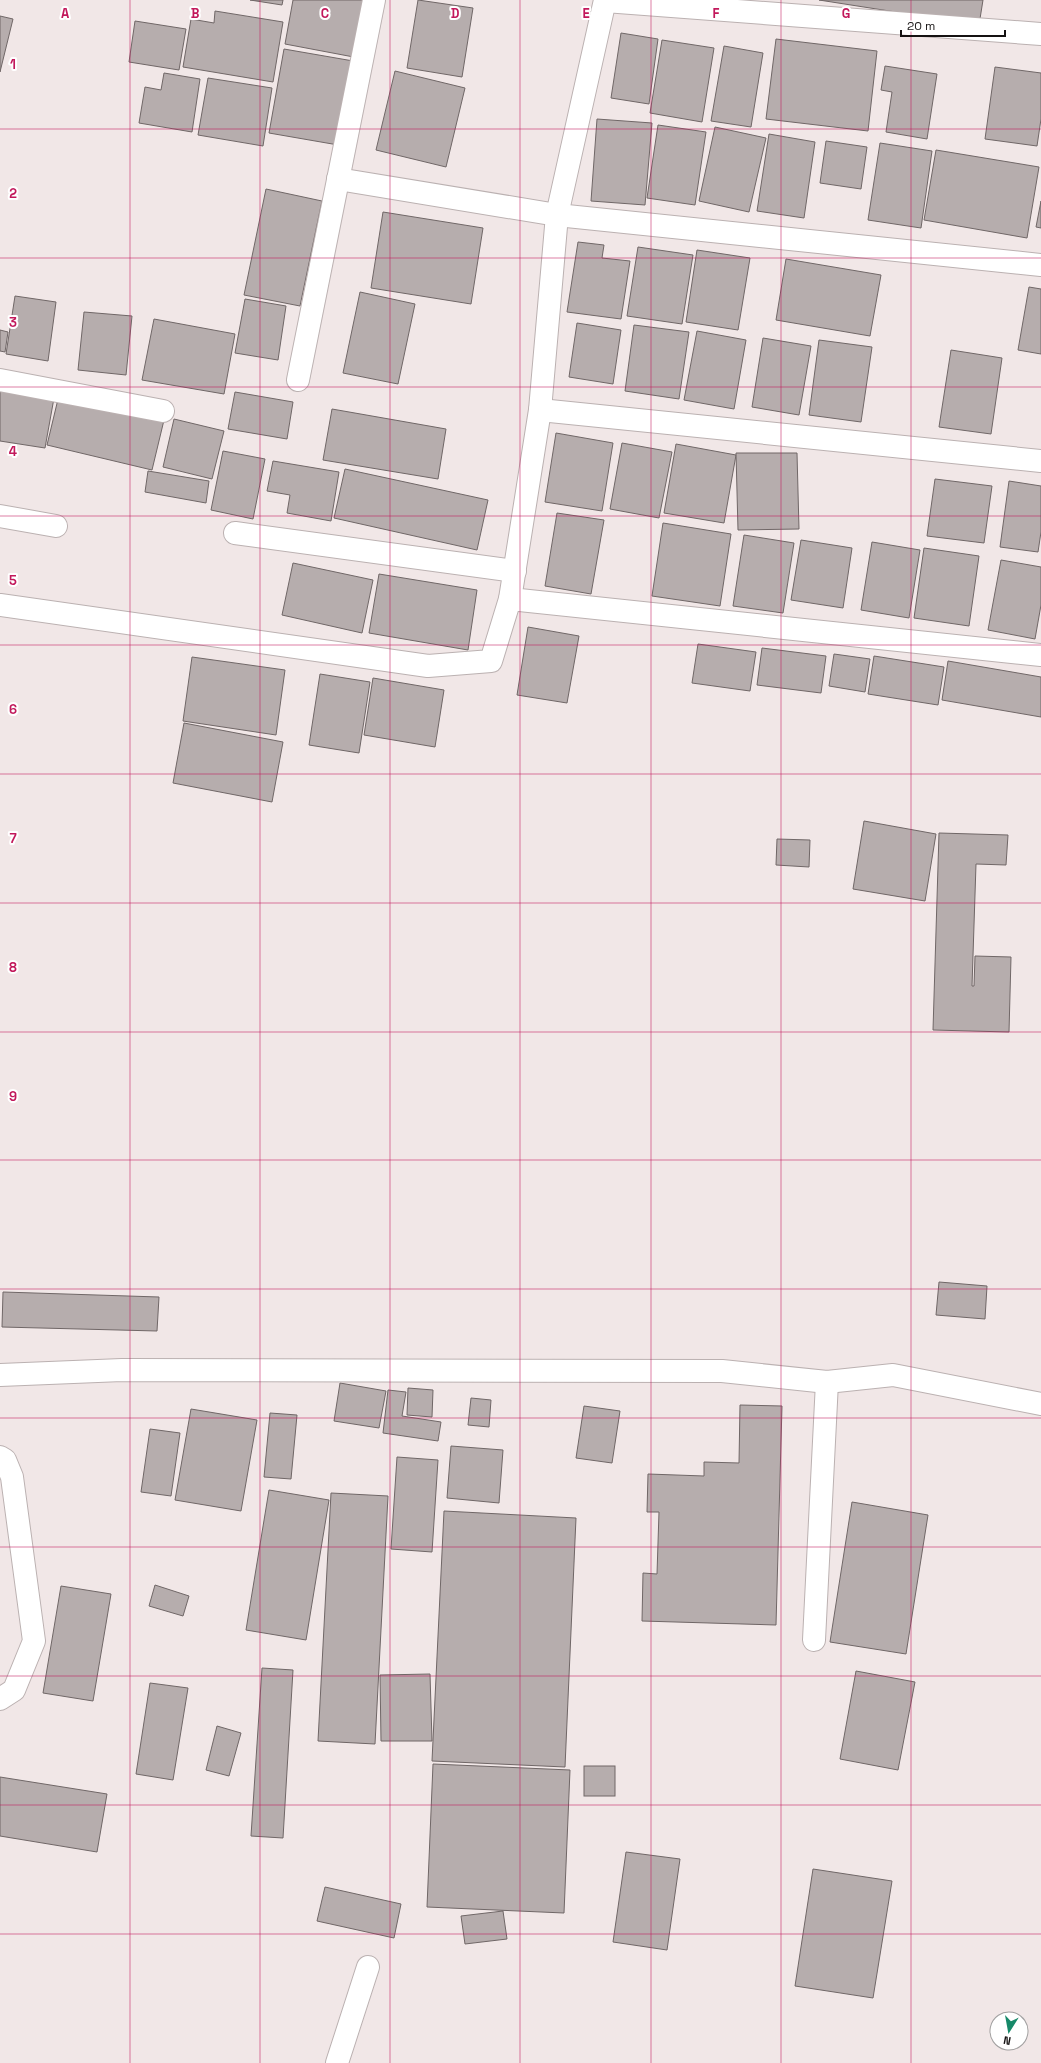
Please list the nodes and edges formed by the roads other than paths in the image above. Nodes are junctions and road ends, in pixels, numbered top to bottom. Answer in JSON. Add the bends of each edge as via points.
{"nodes":[{"id":1,"x":374,"y":0,"type":"edge"},
{"id":2,"x":605,"y":1,"type":"edge"},
{"id":3,"x":1041,"y":34,"type":"edge"},
{"id":4,"x":338,"y":179,"type":"junction"},
{"id":5,"x":557,"y":215,"type":"junction"},
{"id":6,"x":1041,"y":265,"type":"edge"},
{"id":7,"x":0,"y":380,"type":"edge"},
{"id":8,"x":298,"y":380,"type":"dead end"},
{"id":9,"x":540,"y":410,"type":"junction"},
{"id":10,"x":163,"y":411,"type":"dead end"},
{"id":11,"x":1041,"y":461,"type":"edge"},
{"id":12,"x":0,"y":516,"type":"edge"},
{"id":13,"x":56,"y":526,"type":"dead end"},
{"id":14,"x":235,"y":533,"type":"dead end"},
{"id":15,"x":515,"y":571,"type":"junction"},
{"id":16,"x":510,"y":599,"type":"junction"},
{"id":17,"x":0,"y":605,"type":"edge"},
{"id":18,"x":1041,"y":655,"type":"edge"},
{"id":19,"x":0,"y":1375,"type":"edge"},
{"id":20,"x":827,"y":1382,"type":"junction"},
{"id":21,"x":1041,"y":1404,"type":"edge"},
{"id":22,"x":0,"y":1457,"type":"edge"},
{"id":23,"x":814,"y":1640,"type":"dead end"},
{"id":24,"x":0,"y":1699,"type":"edge"},
{"id":25,"x":368,"y":1967,"type":"dead end"},
{"id":26,"x":336,"y":2063,"type":"edge"}],
"edges":[{"from":1,"to":4,"type":"street"},
{"from":2,"to":3,"type":"street"},
{"from":2,"to":5,"type":"street"},
{"from":4,"to":5,"type":"street"},
{"from":4,"to":8,"type":"street"},
{"from":5,"to":6,"type":"street"},
{"from":5,"to":9,"type":"street"},
{"from":7,"to":10,"type":"street"},
{"from":9,"to":11,"type":"street"},
{"from":9,"to":15,"type":"street"},
{"from":12,"to":13,"type":"street"},
{"from":14,"to":15,"type":"street"},
{"from":15,"to":16,"type":"street"},
{"from":16,"to":17,"type":"street","via":[[491,661],[428,666]]},
{"from":16,"to":18,"type":"street"},
{"from":19,"to":20,"type":"street","via":[[122,1370],[722,1371]]},
{"from":20,"to":21,"type":"street","via":[[893,1374]]},
{"from":20,"to":23,"type":"street"},
{"from":22,"to":24,"type":"street","via":[[5,1460],[12,1477],[34,1642],[14,1690]]},
{"from":25,"to":26,"type":"street"}]}
